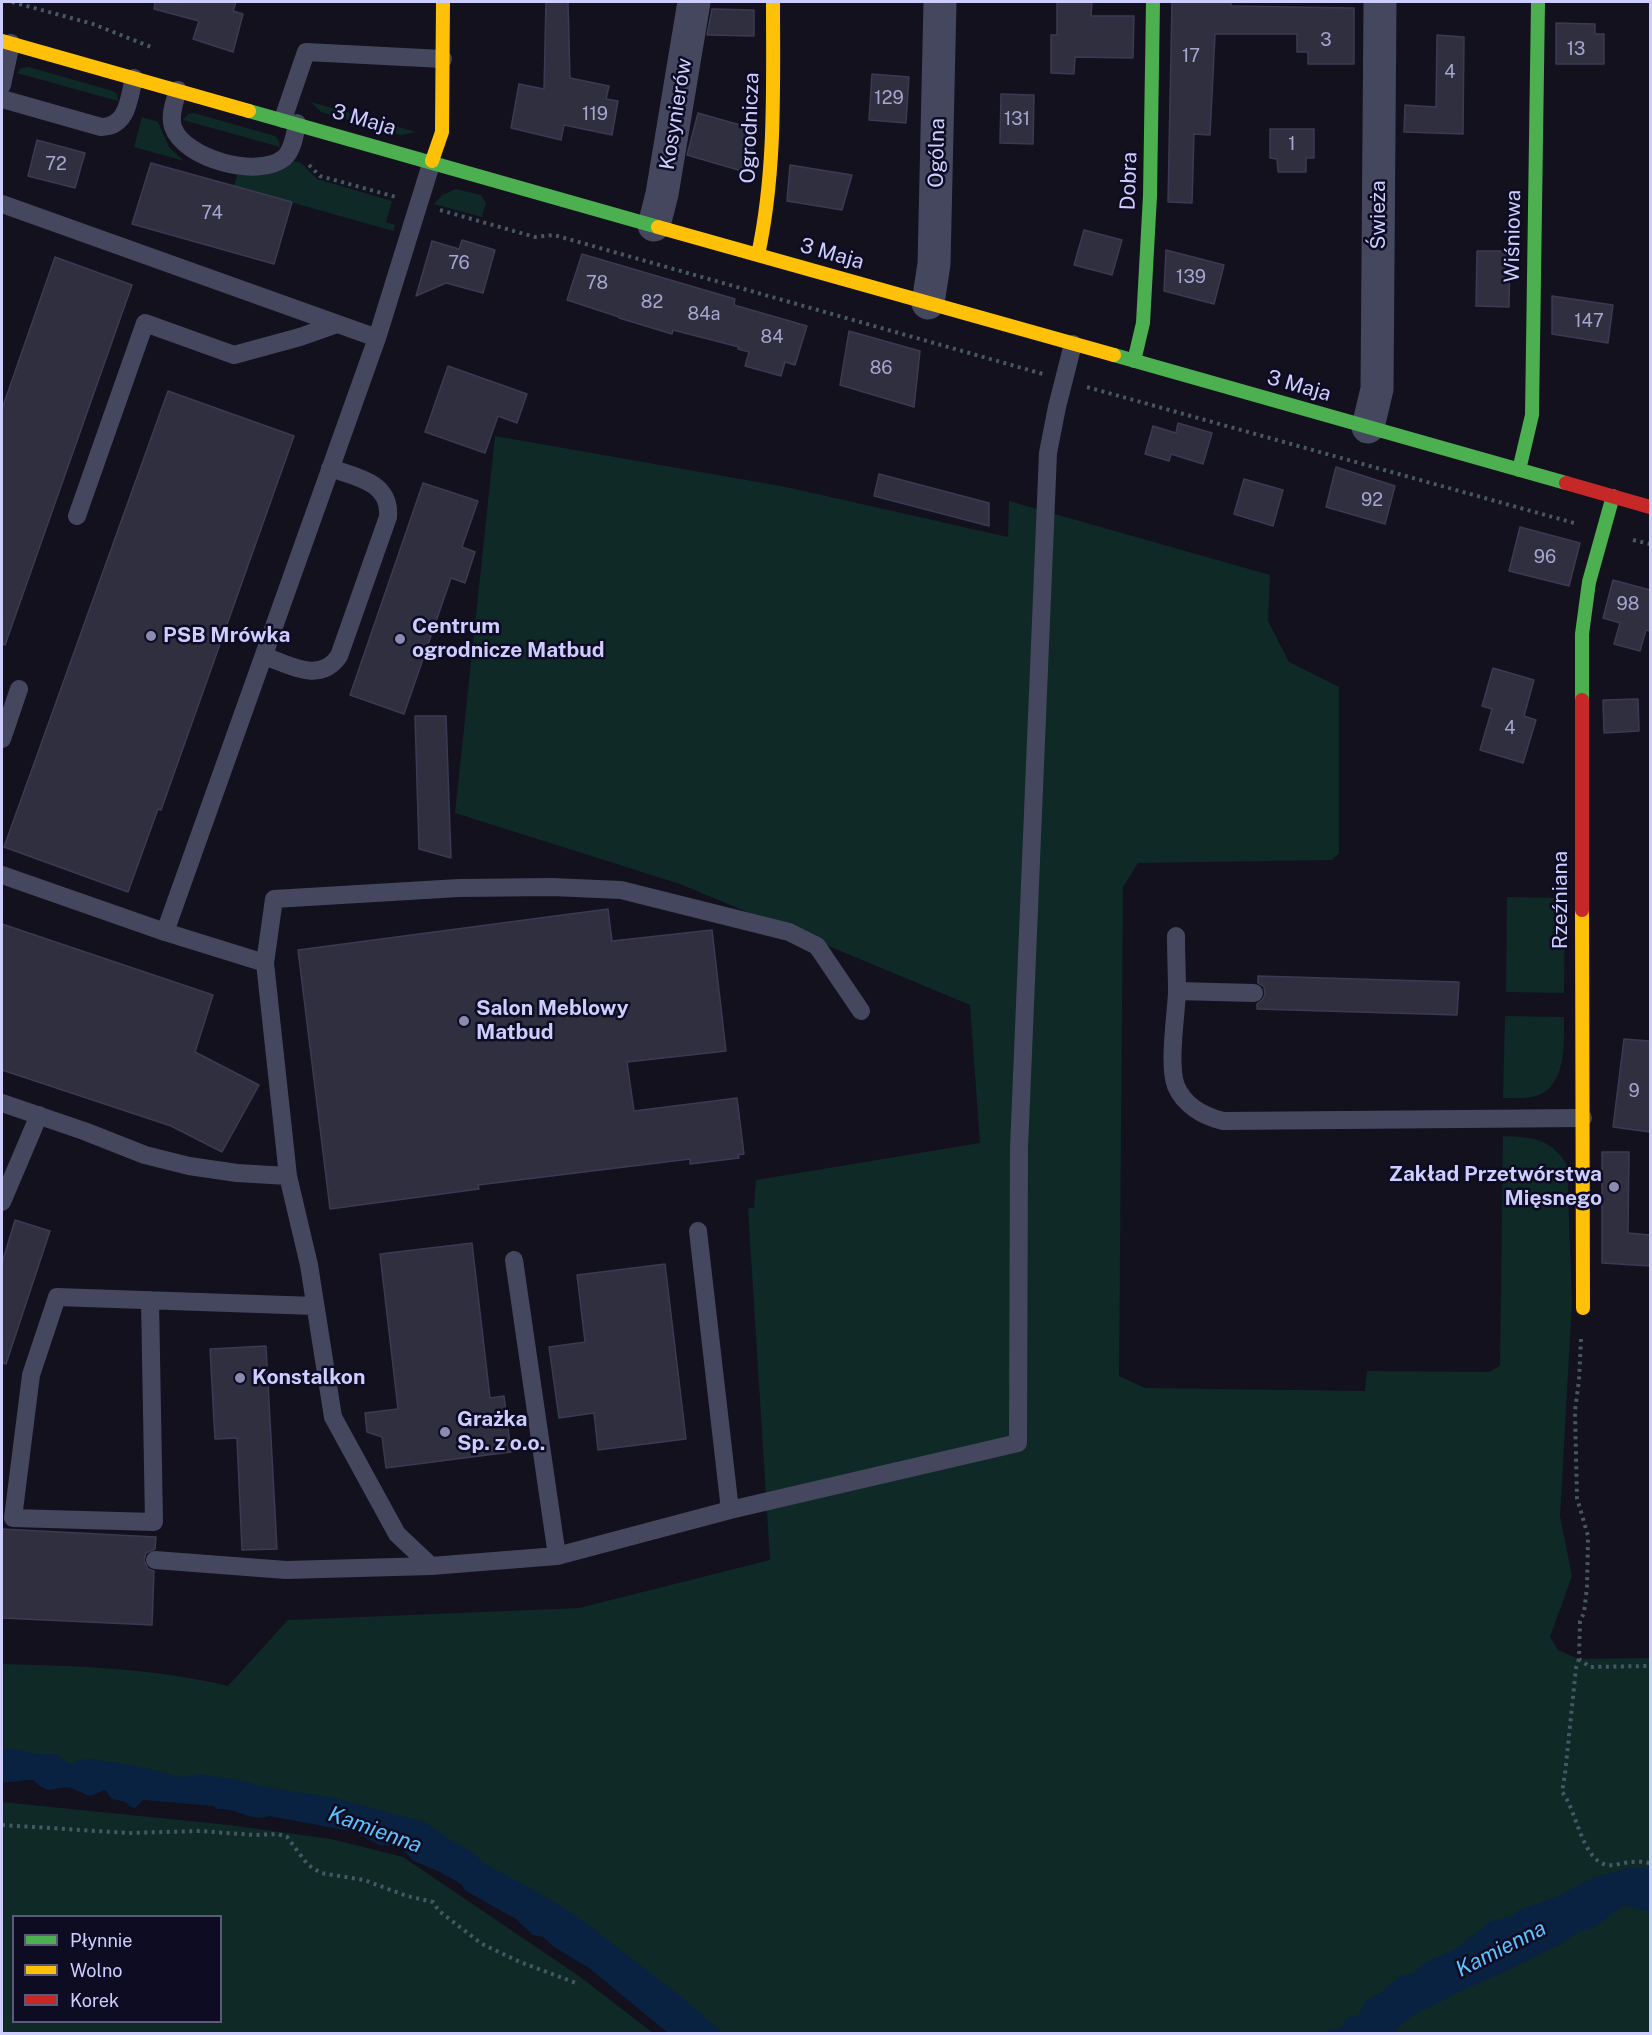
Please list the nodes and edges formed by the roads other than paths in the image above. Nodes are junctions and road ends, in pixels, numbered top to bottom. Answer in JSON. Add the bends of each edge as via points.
{"nodes":[{"id":1,"x":443,"y":2,"type":"edge"},
{"id":2,"x":694,"y":2,"type":"edge"},
{"id":3,"x":773,"y":2,"type":"edge"},
{"id":4,"x":940,"y":2,"type":"edge"},
{"id":5,"x":1153,"y":2,"type":"edge"},
{"id":6,"x":1380,"y":2,"type":"edge"},
{"id":7,"x":1538,"y":2,"type":"edge"},
{"id":8,"x":6,"y":42,"type":"edge"},
{"id":9,"x":443,"y":58,"type":"junction"},
{"id":10,"x":135,"y":78,"type":"junction"},
{"id":11,"x":2,"y":85,"type":"edge"},
{"id":12,"x":178,"y":90,"type":"junction"},
{"id":13,"x":2,"y":99,"type":"edge"},
{"id":14,"x":290,"y":121,"type":"junction"},
{"id":15,"x":432,"y":161,"type":"junction"},
{"id":16,"x":2,"y":204,"type":"edge"},
{"id":17,"x":654,"y":225,"type":"junction"},
{"id":18,"x":758,"y":255,"type":"junction"},
{"id":19,"x":928,"y":303,"type":"junction"},
{"id":20,"x":337,"y":324,"type":"junction"},
{"id":21,"x":377,"y":338,"type":"junction"},
{"id":22,"x":1073,"y":344,"type":"junction"},
{"id":23,"x":1134,"y":361,"type":"junction"},
{"id":24,"x":1368,"y":427,"type":"junction"},
{"id":25,"x":330,"y":468,"type":"junction"},
{"id":26,"x":1519,"y":470,"type":"junction"},
{"id":27,"x":1613,"y":496,"type":"junction"},
{"id":28,"x":1650,"y":507,"type":"edge"},
{"id":29,"x":76,"y":516,"type":"dead end"},
{"id":30,"x":264,"y":656,"type":"junction"},
{"id":31,"x":19,"y":689,"type":"dead end"},
{"id":32,"x":2,"y":739,"type":"edge"},
{"id":33,"x":2,"y":875,"type":"edge"},
{"id":34,"x":165,"y":932,"type":"junction"},
{"id":35,"x":1176,"y":936,"type":"dead end"},
{"id":36,"x":265,"y":963,"type":"junction"},
{"id":37,"x":1177,"y":991,"type":"junction"},
{"id":38,"x":1254,"y":993,"type":"dead end"},
{"id":39,"x":861,"y":1011,"type":"dead end"},
{"id":40,"x":2,"y":1103,"type":"edge"},
{"id":41,"x":39,"y":1115,"type":"junction"},
{"id":42,"x":1583,"y":1118,"type":"junction"},
{"id":43,"x":288,"y":1176,"type":"junction"},
{"id":44,"x":2,"y":1202,"type":"edge"},
{"id":45,"x":698,"y":1230,"type":"dead end"},
{"id":46,"x":514,"y":1260,"type":"dead end"},
{"id":47,"x":150,"y":1300,"type":"junction"},
{"id":48,"x":315,"y":1306,"type":"junction"},
{"id":49,"x":1583,"y":1308,"type":"road end"},
{"id":50,"x":9,"y":1490,"type":"edge"},
{"id":51,"x":730,"y":1510,"type":"junction"},
{"id":52,"x":557,"y":1556,"type":"junction"},
{"id":53,"x":155,"y":1560,"type":"dead end"},
{"id":54,"x":432,"y":1566,"type":"junction"}],
"edges":[{"from":1,"to":9,"type":"street"},
{"from":2,"to":17,"type":"street","name":"Kosynierów"},
{"from":3,"to":18,"type":"street","name":"Ogrodnicza","via":[[772,153],[766,223]]},
{"from":4,"to":19,"type":"street","name":"Ogólna","via":[[934,264]]},
{"from":5,"to":23,"type":"street","name":"Dobra","via":[[1150,208],[1143,323]]},
{"from":6,"to":24,"type":"street","name":"Świeża","via":[[1377,388]]},
{"from":7,"to":26,"type":"street","name":"Wiśniowa","via":[[1532,415]]},
{"from":8,"to":10,"type":"street","name":"3 Maja"},
{"from":8,"to":11,"type":"lane"},
{"from":9,"to":14,"type":"lane","via":[[306,52]]},
{"from":9,"to":15,"type":"street","via":[[442,132]]},
{"from":10,"to":12,"type":"street","name":"3 Maja"},
{"from":10,"to":13,"type":"lane","via":[[124,115],[108,127]]},
{"from":12,"to":14,"type":"street","name":"3 Maja"},
{"from":12,"to":14,"type":"lane","via":[[172,116],[180,138],[198,153],[226,163],[242,166],[279,161],[288,154]]},
{"from":14,"to":15,"type":"street","name":"3 Maja"},
{"from":15,"to":17,"type":"street","name":"3 Maja"},
{"from":15,"to":21,"type":"lane"},
{"from":16,"to":20,"type":"lane"},
{"from":17,"to":18,"type":"street","name":"3 Maja"},
{"from":18,"to":19,"type":"street","name":"3 Maja"},
{"from":19,"to":22,"type":"street","name":"3 Maja"},
{"from":20,"to":21,"type":"lane"},
{"from":20,"to":29,"type":"lane","via":[[234,355],[145,323]]},
{"from":21,"to":25,"type":"lane"},
{"from":22,"to":23,"type":"street","name":"3 Maja"},
{"from":22,"to":51,"type":"lane","via":[[1048,453],[1019,1148],[1018,1443]]},
{"from":23,"to":24,"type":"street","name":"3 Maja"},
{"from":24,"to":26,"type":"street","name":"3 Maja"},
{"from":25,"to":30,"type":"lane"},
{"from":25,"to":30,"type":"lane","via":[[378,488],[386,497],[388,517],[333,665],[311,671]]},
{"from":26,"to":27,"type":"street","name":"3 Maja"},
{"from":27,"to":28,"type":"street","name":"3 Maja"},
{"from":27,"to":42,"type":"street","name":"Rzeźniana","via":[[1589,582],[1582,634]]},
{"from":30,"to":34,"type":"lane"},
{"from":31,"to":32,"type":"lane"},
{"from":33,"to":34,"type":"lane"},
{"from":34,"to":36,"type":"lane"},
{"from":35,"to":37,"type":"lane"},
{"from":36,"to":39,"type":"lane","via":[[274,899],[459,888],[621,890],[789,932],[817,946]]},
{"from":36,"to":43,"type":"lane"},
{"from":37,"to":38,"type":"lane"},
{"from":37,"to":42,"type":"lane","via":[[1173,1069],[1176,1085],[1185,1101],[1207,1117],[1222,1121]]},
{"from":40,"to":41,"type":"lane"},
{"from":41,"to":43,"type":"lane","via":[[145,1155],[189,1166]]},
{"from":41,"to":44,"type":"lane"},
{"from":42,"to":49,"type":"street","name":"Rzeźniana"},
{"from":43,"to":48,"type":"lane"},
{"from":45,"to":51,"type":"lane"},
{"from":46,"to":52,"type":"lane"},
{"from":47,"to":48,"type":"lane"},
{"from":47,"to":50,"type":"lane","via":[[57,1297],[31,1375]]},
{"from":47,"to":50,"type":"lane","via":[[154,1522],[13,1518]]},
{"from":48,"to":54,"type":"lane","via":[[333,1417],[397,1534]]},
{"from":51,"to":52,"type":"lane"},
{"from":52,"to":54,"type":"lane"},
{"from":53,"to":54,"type":"lane","via":[[286,1570]]}]}
